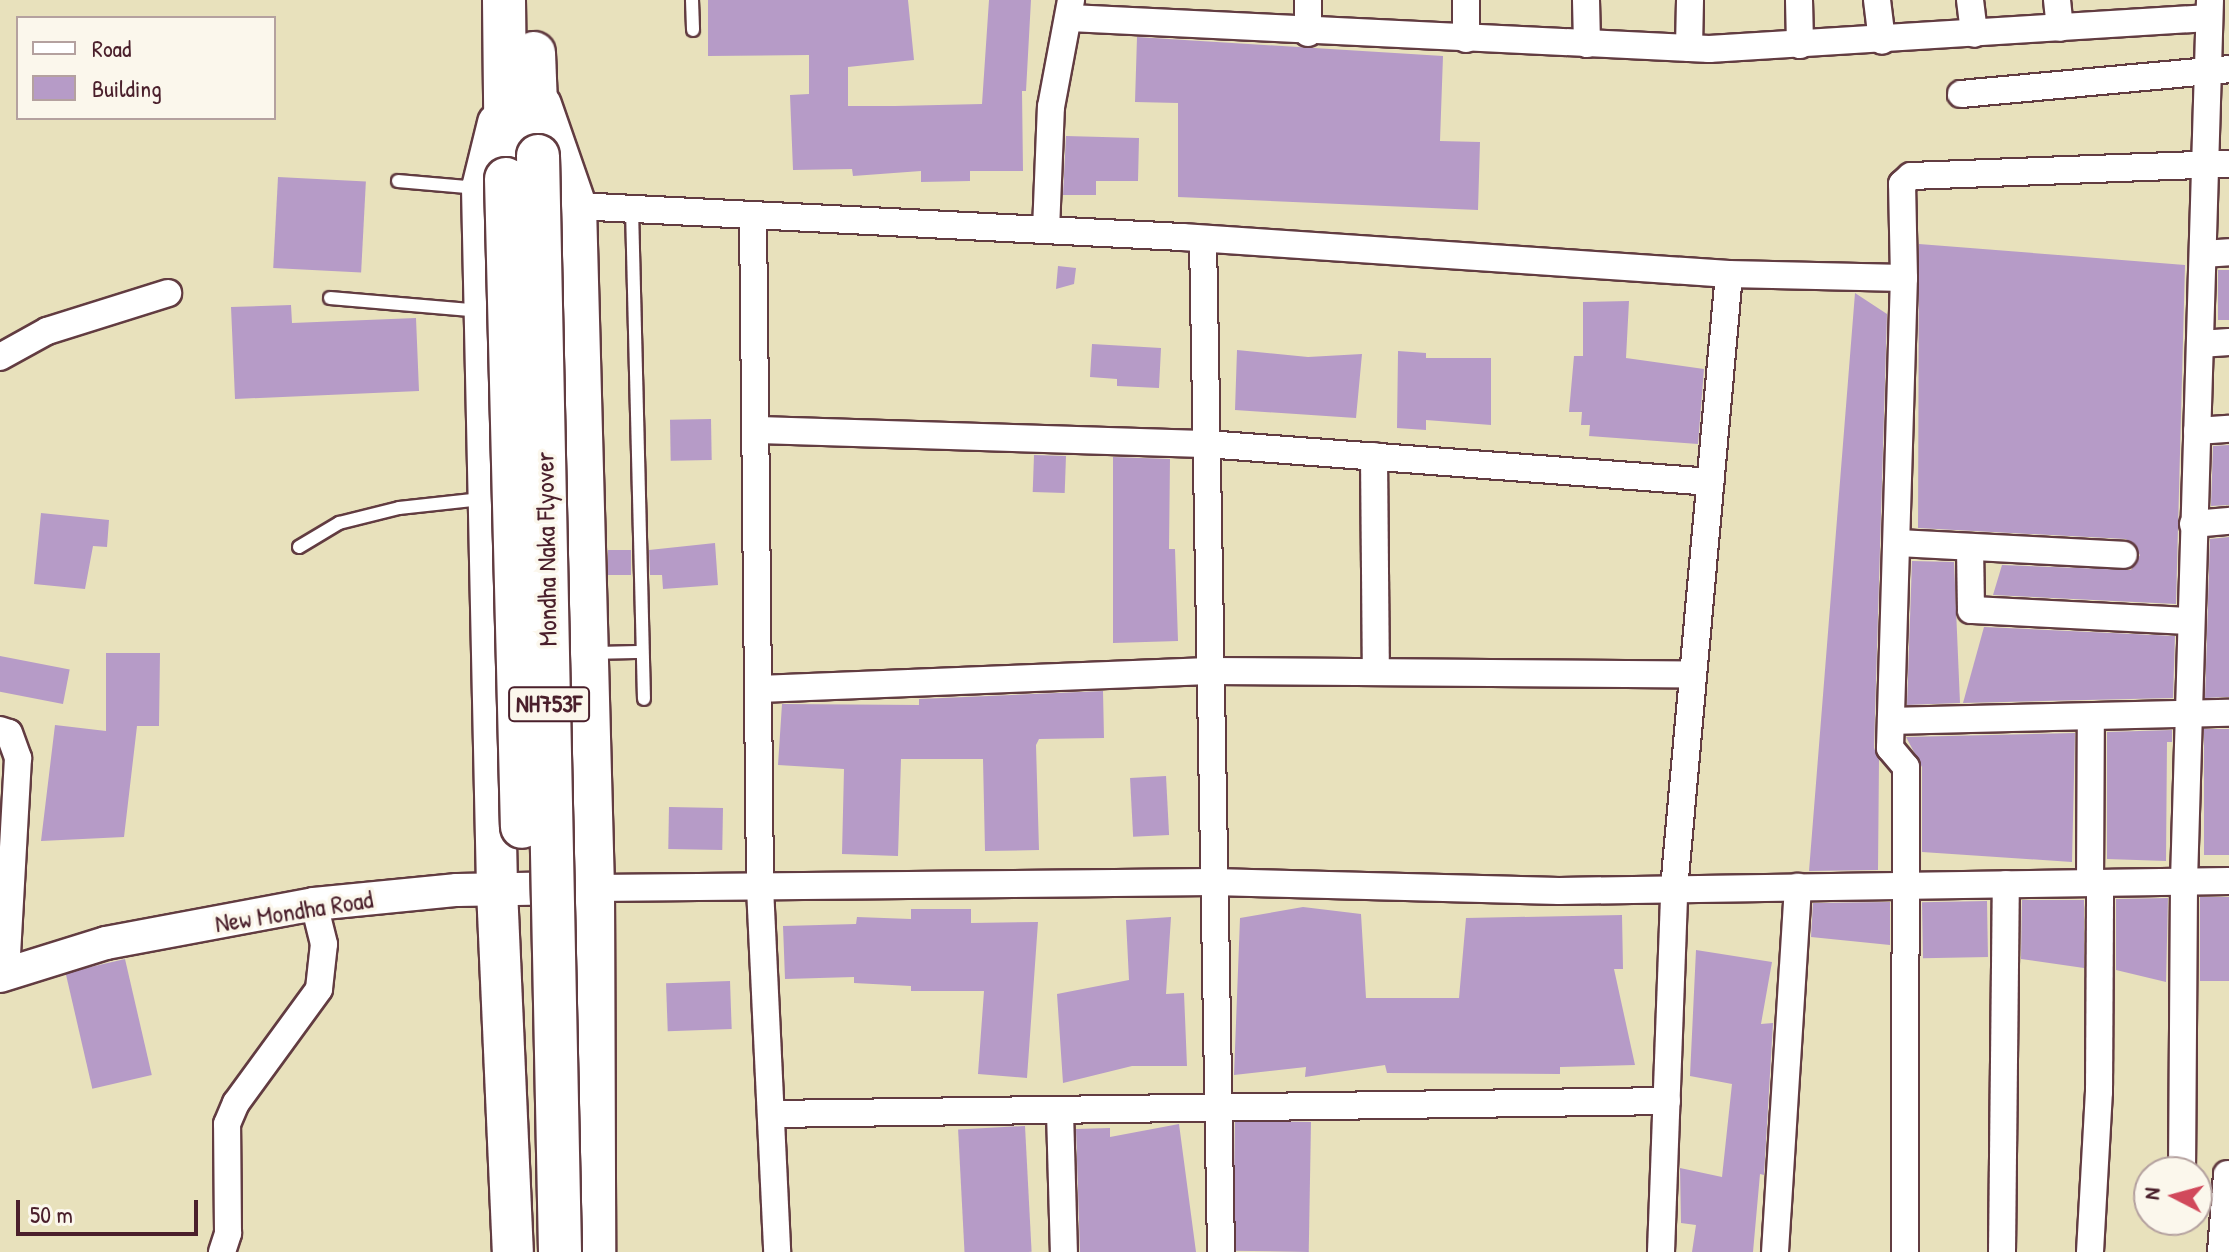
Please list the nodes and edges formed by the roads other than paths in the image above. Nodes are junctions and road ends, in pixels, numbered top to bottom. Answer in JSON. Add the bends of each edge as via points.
{"nodes":[{"id":1,"x":504,"y":0,"type":"edge"},
{"id":2,"x":532,"y":0,"type":"edge"},
{"id":3,"x":692,"y":0,"type":"edge"},
{"id":4,"x":1308,"y":0,"type":"edge"},
{"id":5,"x":1466,"y":0,"type":"edge"},
{"id":6,"x":1586,"y":0,"type":"edge"},
{"id":7,"x":1690,"y":0,"type":"edge"},
{"id":8,"x":1799,"y":0,"type":"edge"},
{"id":9,"x":1877,"y":0,"type":"edge"},
{"id":10,"x":1970,"y":0,"type":"edge"},
{"id":11,"x":2057,"y":0,"type":"edge"},
{"id":12,"x":1070,"y":9,"type":"edge"},
{"id":13,"x":2210,"y":9,"type":"edge"},
{"id":14,"x":2143,"y":11,"type":"edge"},
{"id":15,"x":2060,"y":28,"type":"junction"},
{"id":16,"x":693,"y":30,"type":"dead end"},
{"id":17,"x":1308,"y":33,"type":"junction"},
{"id":18,"x":1974,"y":34,"type":"junction"},
{"id":19,"x":1466,"y":39,"type":"junction"},
{"id":20,"x":1882,"y":41,"type":"junction"},
{"id":21,"x":1587,"y":44,"type":"junction"},
{"id":22,"x":1800,"y":45,"type":"junction"},
{"id":23,"x":1689,"y":48,"type":"junction"},
{"id":24,"x":2219,"y":70,"type":"edge"},
{"id":25,"x":520,"y":88,"type":"junction"},
{"id":26,"x":1961,"y":94,"type":"dead end"},
{"id":27,"x":2218,"y":165,"type":"edge"},
{"id":28,"x":508,"y":174,"type":"junction"},
{"id":29,"x":398,"y":181,"type":"dead end"},
{"id":30,"x":576,"y":206,"type":"junction"},
{"id":31,"x":632,"y":209,"type":"junction"},
{"id":32,"x":753,"y":215,"type":"junction"},
{"id":33,"x":1046,"y":230,"type":"junction"},
{"id":34,"x":1203,"y":239,"type":"junction"},
{"id":35,"x":2216,"y":253,"type":"edge"},
{"id":36,"x":1729,"y":274,"type":"junction"},
{"id":37,"x":1904,"y":278,"type":"junction"},
{"id":38,"x":168,"y":293,"type":"dead end"},
{"id":39,"x":330,"y":298,"type":"dead end"},
{"id":40,"x":484,"y":311,"type":"junction"},
{"id":41,"x":2229,"y":342,"type":"edge"},
{"id":42,"x":2200,"y":344,"type":"junction"},
{"id":43,"x":0,"y":357,"type":"edge"},
{"id":44,"x":2229,"y":429,"type":"edge"},
{"id":45,"x":756,"y":430,"type":"junction"},
{"id":46,"x":2197,"y":431,"type":"junction"},
{"id":47,"x":1206,"y":444,"type":"junction"},
{"id":48,"x":1374,"y":456,"type":"junction"},
{"id":49,"x":1711,"y":482,"type":"junction"},
{"id":50,"x":489,"y":498,"type":"junction"},
{"id":51,"x":2229,"y":521,"type":"edge"},
{"id":52,"x":2193,"y":524,"type":"junction"},
{"id":53,"x":1897,"y":543,"type":"junction"},
{"id":54,"x":299,"y":547,"type":"dead end"},
{"id":55,"x":1970,"y":547,"type":"junction"},
{"id":56,"x":2124,"y":555,"type":"dead end"},
{"id":57,"x":2190,"y":621,"type":"junction"},
{"id":58,"x":642,"y":652,"type":"junction"},
{"id":59,"x":588,"y":653,"type":"junction"},
{"id":60,"x":1209,"y":671,"type":"junction"},
{"id":61,"x":1376,"y":672,"type":"junction"},
{"id":62,"x":1693,"y":674,"type":"junction"},
{"id":63,"x":759,"y":689,"type":"junction"},
{"id":64,"x":644,"y":699,"type":"dead end"},
{"id":65,"x":2229,"y":713,"type":"edge"},
{"id":66,"x":2188,"y":715,"type":"junction"},
{"id":67,"x":2091,"y":717,"type":"junction"},
{"id":68,"x":1891,"y":721,"type":"junction"},
{"id":69,"x":0,"y":730,"type":"edge"},
{"id":70,"x":2184,"y":881,"type":"junction"},
{"id":71,"x":2229,"y":881,"type":"edge"},
{"id":72,"x":1213,"y":882,"type":"junction"},
{"id":73,"x":2095,"y":883,"type":"junction"},
{"id":74,"x":2006,"y":884,"type":"junction"},
{"id":75,"x":1902,"y":886,"type":"junction"},
{"id":76,"x":760,"y":887,"type":"junction"},
{"id":77,"x":1798,"y":887,"type":"junction"},
{"id":78,"x":594,"y":888,"type":"junction"},
{"id":79,"x":497,"y":889,"type":"junction"},
{"id":80,"x":1674,"y":889,"type":"junction"},
{"id":81,"x":314,"y":904,"type":"junction"},
{"id":82,"x":3,"y":975,"type":"edge"},
{"id":83,"x":1667,"y":1101,"type":"junction"},
{"id":84,"x":1217,"y":1110,"type":"junction"},
{"id":85,"x":1060,"y":1112,"type":"junction"},
{"id":86,"x":771,"y":1114,"type":"junction"},
{"id":87,"x":2182,"y":1156,"type":"edge"},
{"id":88,"x":2227,"y":1174,"type":"edge"},
{"id":89,"x":222,"y":1252,"type":"edge"},
{"id":90,"x":513,"y":1252,"type":"edge"},
{"id":91,"x":533,"y":1252,"type":"edge"},
{"id":92,"x":560,"y":1252,"type":"edge"},
{"id":93,"x":595,"y":1252,"type":"edge"},
{"id":94,"x":777,"y":1252,"type":"edge"},
{"id":95,"x":1064,"y":1252,"type":"edge"},
{"id":96,"x":1221,"y":1252,"type":"edge"},
{"id":97,"x":1661,"y":1252,"type":"edge"},
{"id":98,"x":1775,"y":1252,"type":"edge"},
{"id":99,"x":1905,"y":1252,"type":"edge"},
{"id":100,"x":2002,"y":1252,"type":"edge"},
{"id":101,"x":2090,"y":1252,"type":"edge"},
{"id":102,"x":2221,"y":1252,"type":"edge"}],
"edges":[{"from":1,"to":25,"type":"highway","number":"NH753F"},
{"from":2,"to":25,"type":"highway","number":"NH753F"},
{"from":3,"to":16,"type":"lane"},
{"from":4,"to":17,"type":"street"},
{"from":5,"to":19,"type":"street"},
{"from":6,"to":21,"type":"street"},
{"from":7,"to":23,"type":"street"},
{"from":8,"to":22,"type":"street"},
{"from":9,"to":20,"type":"street"},
{"from":10,"to":18,"type":"street"},
{"from":11,"to":15,"type":"street"},
{"from":12,"to":17,"type":"street"},
{"from":12,"to":33,"type":"street","via":[[1051,107]]},
{"from":13,"to":14,"type":"street"},
{"from":13,"to":24,"type":"street"},
{"from":14,"to":15,"type":"street"},
{"from":15,"to":18,"type":"street"},
{"from":17,"to":19,"type":"street"},
{"from":18,"to":20,"type":"street"},
{"from":19,"to":21,"type":"street"},
{"from":20,"to":22,"type":"street"},
{"from":21,"to":23,"type":"street"},
{"from":22,"to":23,"type":"street"},
{"from":24,"to":26,"type":"street"},
{"from":24,"to":27,"type":"street"},
{"from":25,"to":28,"type":"highway","name":"Mondha Naka Flyover","number":"NH753F"},
{"from":25,"to":30,"type":"main road"},
{"from":27,"to":35,"type":"street"},
{"from":27,"to":37,"type":"street","via":[[1911,176],[1902,184]]},
{"from":28,"to":29,"type":"lane"},
{"from":28,"to":40,"type":"main road"},
{"from":28,"to":91,"type":"highway","name":"Mondha Naka Flyover","number":"NH753F","bridge":true},
{"from":28,"to":92,"type":"highway","name":"Mondha Naka Flyover","number":"NH753F","bridge":true},
{"from":30,"to":31,"type":"street"},
{"from":30,"to":59,"type":"main road"},
{"from":31,"to":32,"type":"street"},
{"from":31,"to":58,"type":"lane"},
{"from":32,"to":33,"type":"street"},
{"from":32,"to":45,"type":"street"},
{"from":33,"to":34,"type":"street"},
{"from":34,"to":36,"type":"street"},
{"from":34,"to":47,"type":"street"},
{"from":35,"to":42,"type":"street"},
{"from":36,"to":37,"type":"street"},
{"from":36,"to":49,"type":"street"},
{"from":37,"to":53,"type":"street"},
{"from":38,"to":43,"type":"street","via":[[47,331]]},
{"from":39,"to":40,"type":"lane"},
{"from":40,"to":50,"type":"main road"},
{"from":41,"to":42,"type":"street"},
{"from":42,"to":46,"type":"street"},
{"from":44,"to":46,"type":"street"},
{"from":45,"to":47,"type":"street"},
{"from":45,"to":63,"type":"street"},
{"from":46,"to":52,"type":"street"},
{"from":47,"to":48,"type":"street"},
{"from":47,"to":60,"type":"street"},
{"from":48,"to":49,"type":"street"},
{"from":48,"to":61,"type":"street"},
{"from":49,"to":62,"type":"street"},
{"from":50,"to":54,"type":"lane","via":[[399,508],[339,523]]},
{"from":50,"to":79,"type":"main road"},
{"from":51,"to":52,"type":"street"},
{"from":52,"to":57,"type":"street"},
{"from":53,"to":55,"type":"street"},
{"from":53,"to":68,"type":"street"},
{"from":55,"to":56,"type":"street"},
{"from":55,"to":57,"type":"street","via":[[1971,610]]},
{"from":57,"to":66,"type":"street"},
{"from":58,"to":59,"type":"lane"},
{"from":58,"to":64,"type":"lane"},
{"from":59,"to":78,"type":"main road"},
{"from":60,"to":61,"type":"street"},
{"from":60,"to":63,"type":"street"},
{"from":60,"to":72,"type":"street"},
{"from":61,"to":62,"type":"street"},
{"from":62,"to":80,"type":"street"},
{"from":63,"to":76,"type":"street"},
{"from":65,"to":66,"type":"street"},
{"from":66,"to":67,"type":"street"},
{"from":66,"to":70,"type":"street"},
{"from":67,"to":68,"type":"street"},
{"from":67,"to":73,"type":"street"},
{"from":68,"to":75,"type":"street","via":[[1890,748],[1906,767]]},
{"from":69,"to":82,"type":"street","via":[[9,733],[18,758]]},
{"from":70,"to":71,"type":"street"},
{"from":70,"to":73,"type":"street"},
{"from":70,"to":87,"type":"street"},
{"from":72,"to":76,"type":"street"},
{"from":72,"to":80,"type":"street"},
{"from":72,"to":84,"type":"street"},
{"from":73,"to":74,"type":"street"},
{"from":73,"to":101,"type":"street","via":[[2099,1092]]},
{"from":74,"to":75,"type":"street"},
{"from":74,"to":100,"type":"street"},
{"from":75,"to":77,"type":"street"},
{"from":75,"to":99,"type":"street","via":[[1909,1093]]},
{"from":76,"to":78,"type":"street"},
{"from":76,"to":86,"type":"street"},
{"from":77,"to":80,"type":"street"},
{"from":77,"to":98,"type":"street"},
{"from":78,"to":79,"type":"street","name":"New Mondha Road"},
{"from":78,"to":93,"type":"main road"},
{"from":79,"to":81,"type":"street","name":"New Mondha Road"},
{"from":79,"to":90,"type":"main road"},
{"from":80,"to":83,"type":"street"},
{"from":81,"to":82,"type":"street","name":"New Mondha Road","via":[[106,943]]},
{"from":81,"to":89,"type":"street","via":[[324,944],[319,989],[236,1103],[227,1124],[228,1233]]},
{"from":83,"to":84,"type":"street"},
{"from":83,"to":97,"type":"street"},
{"from":84,"to":85,"type":"street"},
{"from":84,"to":96,"type":"street"},
{"from":85,"to":86,"type":"street"},
{"from":85,"to":95,"type":"street"},
{"from":86,"to":94,"type":"street"},
{"from":88,"to":102,"type":"street"}]}
